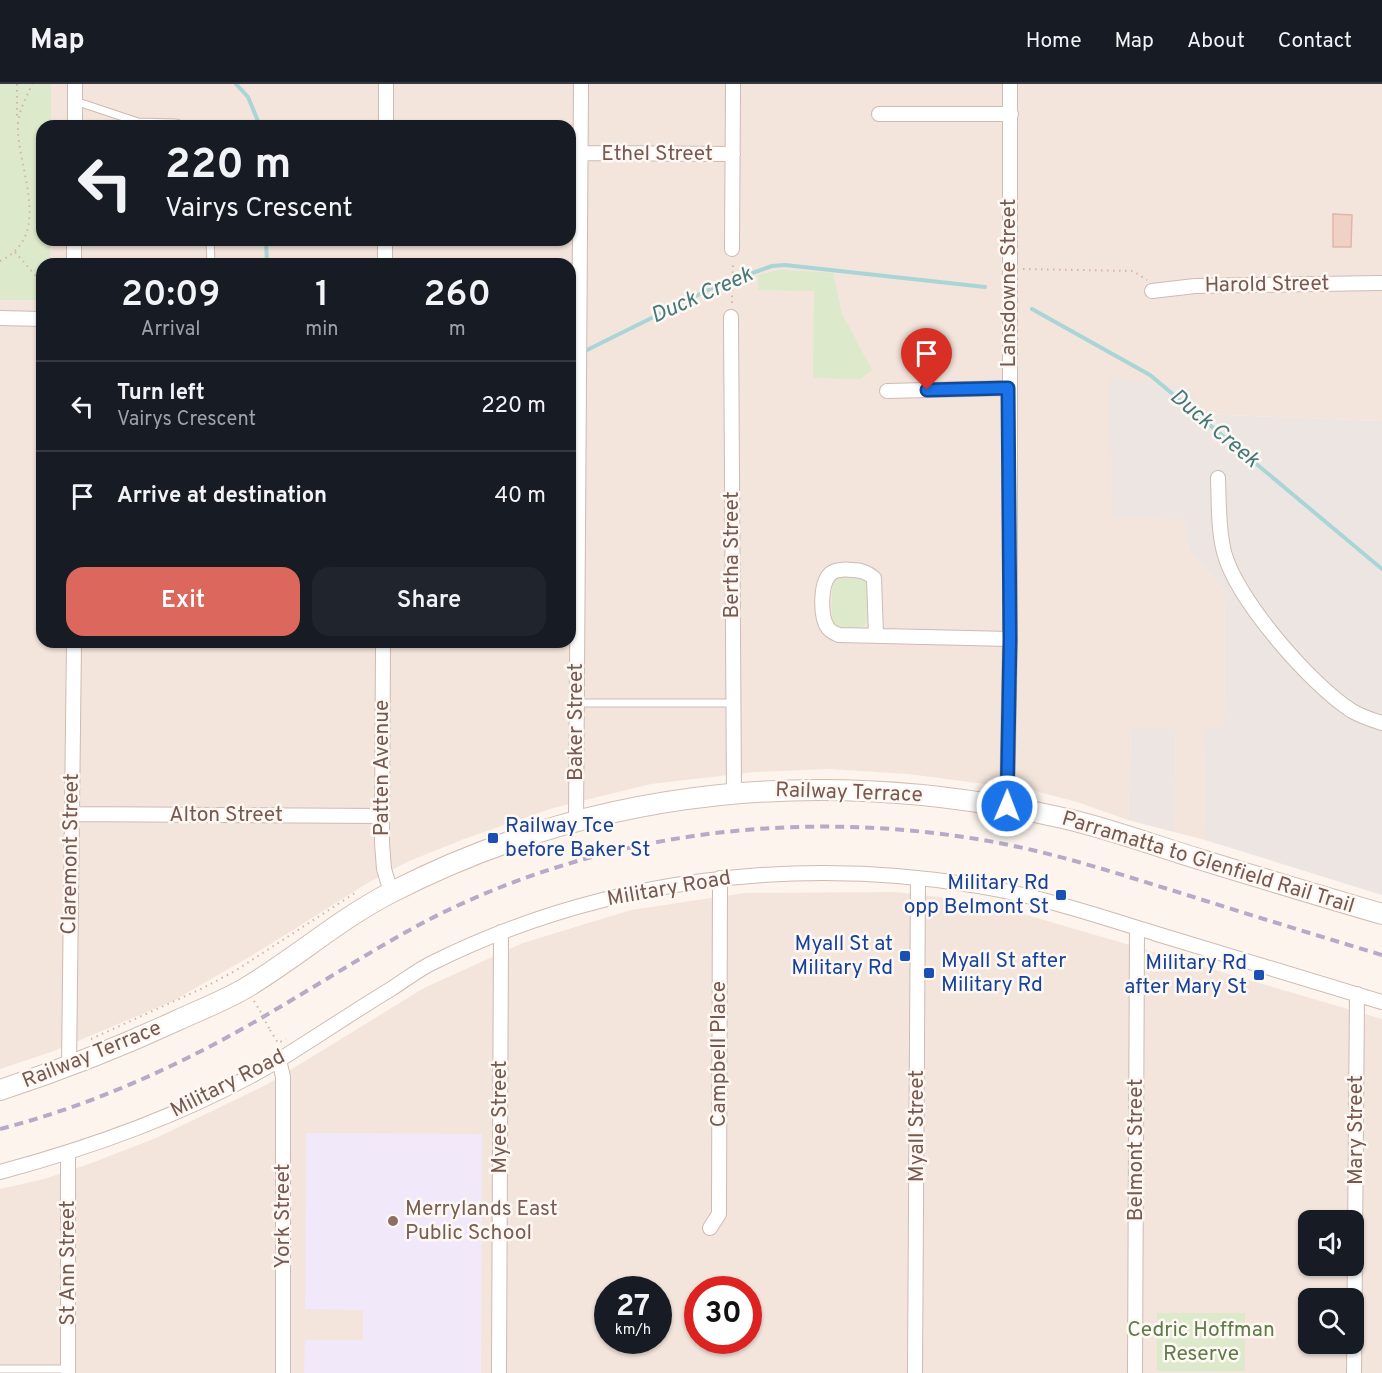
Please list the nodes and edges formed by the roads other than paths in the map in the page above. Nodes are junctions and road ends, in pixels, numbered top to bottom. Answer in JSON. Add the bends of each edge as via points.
{"nodes":[{"id":1,"x":75,"y":84,"type":"edge"},
{"id":2,"x":386,"y":84,"type":"edge"},
{"id":3,"x":581,"y":84,"type":"edge"},
{"id":4,"x":733,"y":84,"type":"edge"},
{"id":5,"x":1011,"y":84,"type":"edge"},
{"id":6,"x":75,"y":101,"type":"junction"},
{"id":7,"x":879,"y":114,"type":"dead end"},
{"id":8,"x":1011,"y":114,"type":"junction"},
{"id":9,"x":75,"y":120,"type":"edge"},
{"id":10,"x":132,"y":120,"type":"edge"},
{"id":11,"x":386,"y":120,"type":"edge"},
{"id":12,"x":580,"y":153,"type":"junction"},
{"id":13,"x":733,"y":154,"type":"junction"},
{"id":14,"x":732,"y":249,"type":"dead end"},
{"id":15,"x":1382,"y":283,"type":"edge"},
{"id":16,"x":1157,"y":290,"type":"road end"},
{"id":17,"x":731,"y":317,"type":"road end"},
{"id":18,"x":0,"y":318,"type":"edge"},
{"id":19,"x":36,"y":319,"type":"edge"},
{"id":20,"x":1008,"y":388,"type":"junction"},
{"id":21,"x":887,"y":391,"type":"dead end"},
{"id":22,"x":1218,"y":478,"type":"dead end"},
{"id":23,"x":876,"y":635,"type":"junction"},
{"id":24,"x":1010,"y":639,"type":"junction"},
{"id":25,"x":74,"y":648,"type":"edge"},
{"id":26,"x":383,"y":648,"type":"edge"},
{"id":27,"x":732,"y":703,"type":"junction"},
{"id":28,"x":576,"y":704,"type":"junction"},
{"id":29,"x":1382,"y":723,"type":"edge"},
{"id":30,"x":734,"y":793,"type":"junction"},
{"id":31,"x":1007,"y":806,"type":"junction"},
{"id":32,"x":71,"y":814,"type":"junction"},
{"id":33,"x":382,"y":816,"type":"junction"},
{"id":34,"x":576,"y":821,"type":"junction"},
{"id":35,"x":720,"y":878,"type":"junction"},
{"id":36,"x":918,"y":878,"type":"junction"},
{"id":37,"x":391,"y":892,"type":"junction"},
{"id":38,"x":1382,"y":914,"type":"edge"},
{"id":39,"x":1137,"y":928,"type":"junction"},
{"id":40,"x":501,"y":933,"type":"junction"},
{"id":41,"x":1357,"y":994,"type":"junction"},
{"id":42,"x":1382,"y":1002,"type":"edge"},
{"id":43,"x":279,"y":1060,"type":"junction"},
{"id":44,"x":69,"y":1066,"type":"junction"},
{"id":45,"x":0,"y":1090,"type":"edge"},
{"id":46,"x":68,"y":1154,"type":"junction"},
{"id":47,"x":0,"y":1172,"type":"edge"},
{"id":48,"x":710,"y":1228,"type":"dead end"},
{"id":49,"x":0,"y":1369,"type":"edge"},
{"id":50,"x":68,"y":1371,"type":"edge"},
{"id":51,"x":283,"y":1373,"type":"edge"},
{"id":52,"x":499,"y":1373,"type":"edge"},
{"id":53,"x":915,"y":1373,"type":"edge"},
{"id":54,"x":1135,"y":1373,"type":"edge"},
{"id":55,"x":1354,"y":1373,"type":"edge"}],
"edges":[{"from":1,"to":6,"type":"street"},
{"from":2,"to":11,"type":"street"},
{"from":3,"to":12,"type":"street","name":"Baker Street"},
{"from":4,"to":13,"type":"street"},
{"from":5,"to":8,"type":"street","name":"Lansdowne Street"},
{"from":6,"to":9,"type":"street"},
{"from":6,"to":10,"type":"lane"},
{"from":7,"to":8,"type":"street"},
{"from":8,"to":20,"type":"street","name":"Lansdowne Street"},
{"from":12,"to":13,"type":"street","name":"Ethel Street"},
{"from":12,"to":28,"type":"street","name":"Baker Street"},
{"from":13,"to":14,"type":"street"},
{"from":15,"to":16,"type":"street","name":"Harold Street"},
{"from":17,"to":27,"type":"street","name":"Bertha Street"},
{"from":18,"to":19,"type":"street"},
{"from":20,"to":21,"type":"street"},
{"from":20,"to":24,"type":"street","name":"Lansdowne Street"},
{"from":22,"to":29,"type":"street","via":[[1223,551],[1249,603],[1320,686],[1353,711]]},
{"from":23,"to":23,"type":"street","via":[[839,635],[827,627],[824,587],[832,573],[859,570],[874,578]]},
{"from":23,"to":24,"type":"street"},
{"from":24,"to":31,"type":"street","name":"Lansdowne Street"},
{"from":25,"to":32,"type":"street","name":"Claremont Street"},
{"from":26,"to":33,"type":"street","name":"Patten Avenue"},
{"from":27,"to":28,"type":"lane"},
{"from":27,"to":30,"type":"street","name":"Bertha Street"},
{"from":28,"to":34,"type":"street","name":"Baker Street"},
{"from":30,"to":31,"type":"main road","name":"Railway Terrace","via":[[875,790]]},
{"from":30,"to":34,"type":"main road","name":"Railway Terrace"},
{"from":31,"to":38,"type":"main road","name":"Railway Terrace","via":[[1062,818]]},
{"from":32,"to":33,"type":"street","name":"Alton Street"},
{"from":32,"to":44,"type":"street","name":"Claremont Street"},
{"from":33,"to":37,"type":"street","name":"Patten Avenue","via":[[384,869]]},
{"from":34,"to":37,"type":"main road","name":"Railway Terrace","via":[[477,855]]},
{"from":35,"to":36,"type":"street","name":"Military Road","via":[[812,872]]},
{"from":35,"to":40,"type":"street","name":"Military Road","via":[[621,896]]},
{"from":35,"to":48,"type":"street","name":"Campbell Place","via":[[719,1214]]},
{"from":36,"to":39,"type":"street","name":"Military Road","via":[[994,889]]},
{"from":36,"to":53,"type":"street","name":"Myall Street"},
{"from":37,"to":44,"type":"main road","name":"Railway Terrace","via":[[245,988],[132,1042]]},
{"from":39,"to":41,"type":"street","name":"Military Road"},
{"from":39,"to":54,"type":"street","name":"Belmont Street"},
{"from":40,"to":43,"type":"street","name":"Military Road","via":[[432,963]]},
{"from":40,"to":52,"type":"street","name":"Myee Street"},
{"from":41,"to":42,"type":"street","name":"Military Road"},
{"from":41,"to":55,"type":"street","name":"Mary Street"},
{"from":43,"to":46,"type":"street","name":"Military Road","via":[[148,1124]]},
{"from":43,"to":51,"type":"street","name":"York Street","via":[[283,1077]]},
{"from":44,"to":45,"type":"main road","name":"Railway Terrace"},
{"from":46,"to":47,"type":"street","name":"Military Road"},
{"from":46,"to":50,"type":"street","name":"St Ann Street"},
{"from":49,"to":50,"type":"lane"}]}
